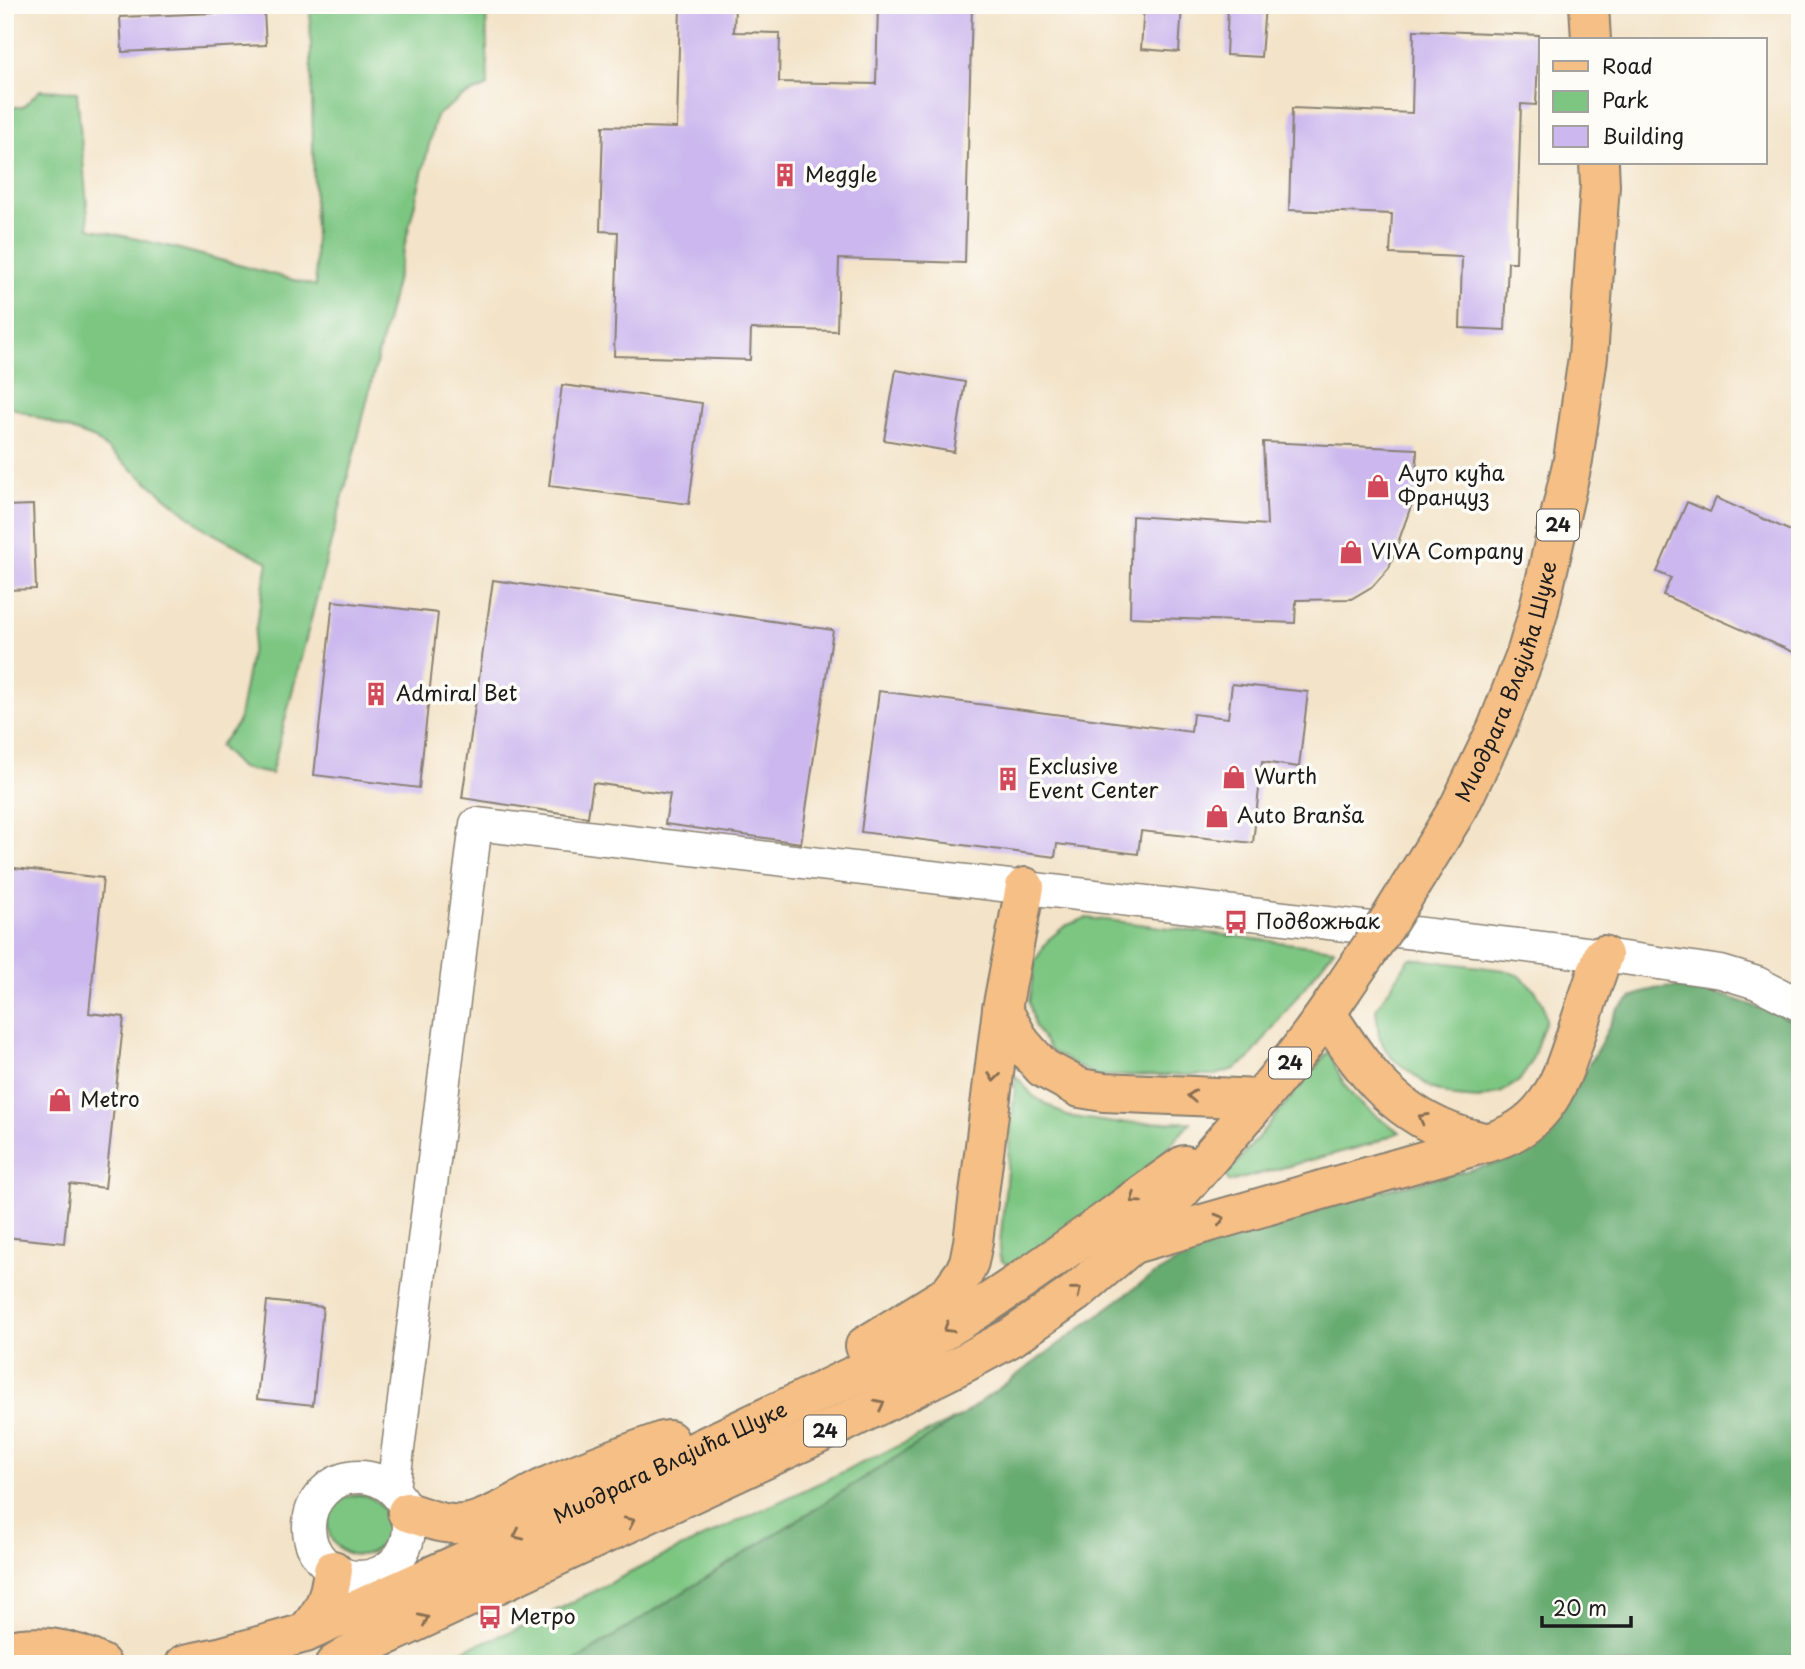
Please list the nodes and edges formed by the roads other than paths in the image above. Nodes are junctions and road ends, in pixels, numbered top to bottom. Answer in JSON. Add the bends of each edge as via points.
{"nodes":[{"id":1,"x":1589,"y":5,"type":"edge"},
{"id":2,"x":1591,"y":38,"type":"edge"},
{"id":3,"x":1599,"y":164,"type":"edge"},
{"id":4,"x":1025,"y":887,"type":"junction"},
{"id":5,"x":1603,"y":955,"type":"junction"},
{"id":6,"x":1334,"y":1002,"type":"junction"},
{"id":7,"x":1800,"y":1005,"type":"edge"},
{"id":8,"x":1002,"y":1009,"type":"junction"},
{"id":9,"x":1260,"y":1099,"type":"junction"},
{"id":10,"x":1231,"y":1131,"type":"junction"},
{"id":11,"x":1486,"y":1143,"type":"junction"},
{"id":12,"x":1131,"y":1245,"type":"junction"},
{"id":13,"x":782,"y":1410,"type":"junction"},
{"id":14,"x":734,"y":1432,"type":"junction"},
{"id":15,"x":400,"y":1500,"type":"junction"},
{"id":16,"x":333,"y":1570,"type":"junction"},
{"id":17,"x":305,"y":1633,"type":"junction"},
{"id":18,"x":5,"y":1651,"type":"edge"},
{"id":19,"x":348,"y":1658,"type":"edge"},
{"id":20,"x":101,"y":1664,"type":"edge"},
{"id":21,"x":185,"y":1664,"type":"edge"}],
"edges":[{"from":1,"to":2,"type":"main road"},
{"from":3,"to":6,"type":"main road","name":"Миодрага Влајића Шуке","number":"24","bridge":true,"via":[[1586,370],[1573,460],[1527,651],[1460,804]]},
{"from":4,"to":5,"type":"street"},
{"from":4,"to":8,"type":"main road"},
{"from":4,"to":15,"type":"street","via":[[476,824]]},
{"from":5,"to":7,"type":"street","via":[[1721,972]]},
{"from":5,"to":11,"type":"main road","via":[[1563,1076],[1550,1100],[1519,1129]]},
{"from":6,"to":9,"type":"main road","name":"Миодрага Влајића Шуке","number":"24"},
{"from":11,"to":6,"type":"main road","one_way":true,"via":[[1435,1125],[1378,1085],[1364,1069]]},
{"from":9,"to":8,"type":"main road","one_way":true,"via":[[1080,1088],[1043,1068]]},
{"from":8,"to":13,"type":"main road","one_way":true,"via":[[974,1242],[964,1273],[943,1298],[813,1379]]},
{"from":9,"to":10,"type":"main road","name":"Миодрага Влајића Шуке","number":"24"},
{"from":10,"to":12,"type":"main road","name":"Миодрага Влајића Шуке","number":"24"},
{"from":10,"to":13,"type":"main road","name":"Миодрага Влајића Шуке","number":"24","one_way":true,"via":[[941,1332]]},
{"from":12,"to":11,"type":"main road","one_way":true},
{"from":19,"to":12,"type":"main road","name":"Миодрага Влајића Шуке","number":"24","one_way":true,"via":[[1012,1338]]},
{"from":13,"to":14,"type":"main road","name":"Миодрага Влајића Шуке","number":"24"},
{"from":14,"to":15,"type":"main road","via":[[663,1441],[469,1523],[445,1523]]},
{"from":14,"to":17,"type":"main road","name":"Миодрага Влајића Шуке","number":"24","one_way":true},
{"from":15,"to":16,"type":"street","via":[[409,1529],[406,1546],[396,1561],[383,1572],[366,1577]]},
{"from":15,"to":16,"type":"street","via":[[379,1480],[362,1476],[345,1478],[318,1496],[310,1511],[311,1545]]},
{"from":16,"to":17,"type":"main road","via":[[330,1595]]},
{"from":17,"to":21,"type":"main road","name":"Миодрага Влајића Шуке","number":"24"},
{"from":18,"to":20,"type":"main road","via":[[58,1649]]}]}
